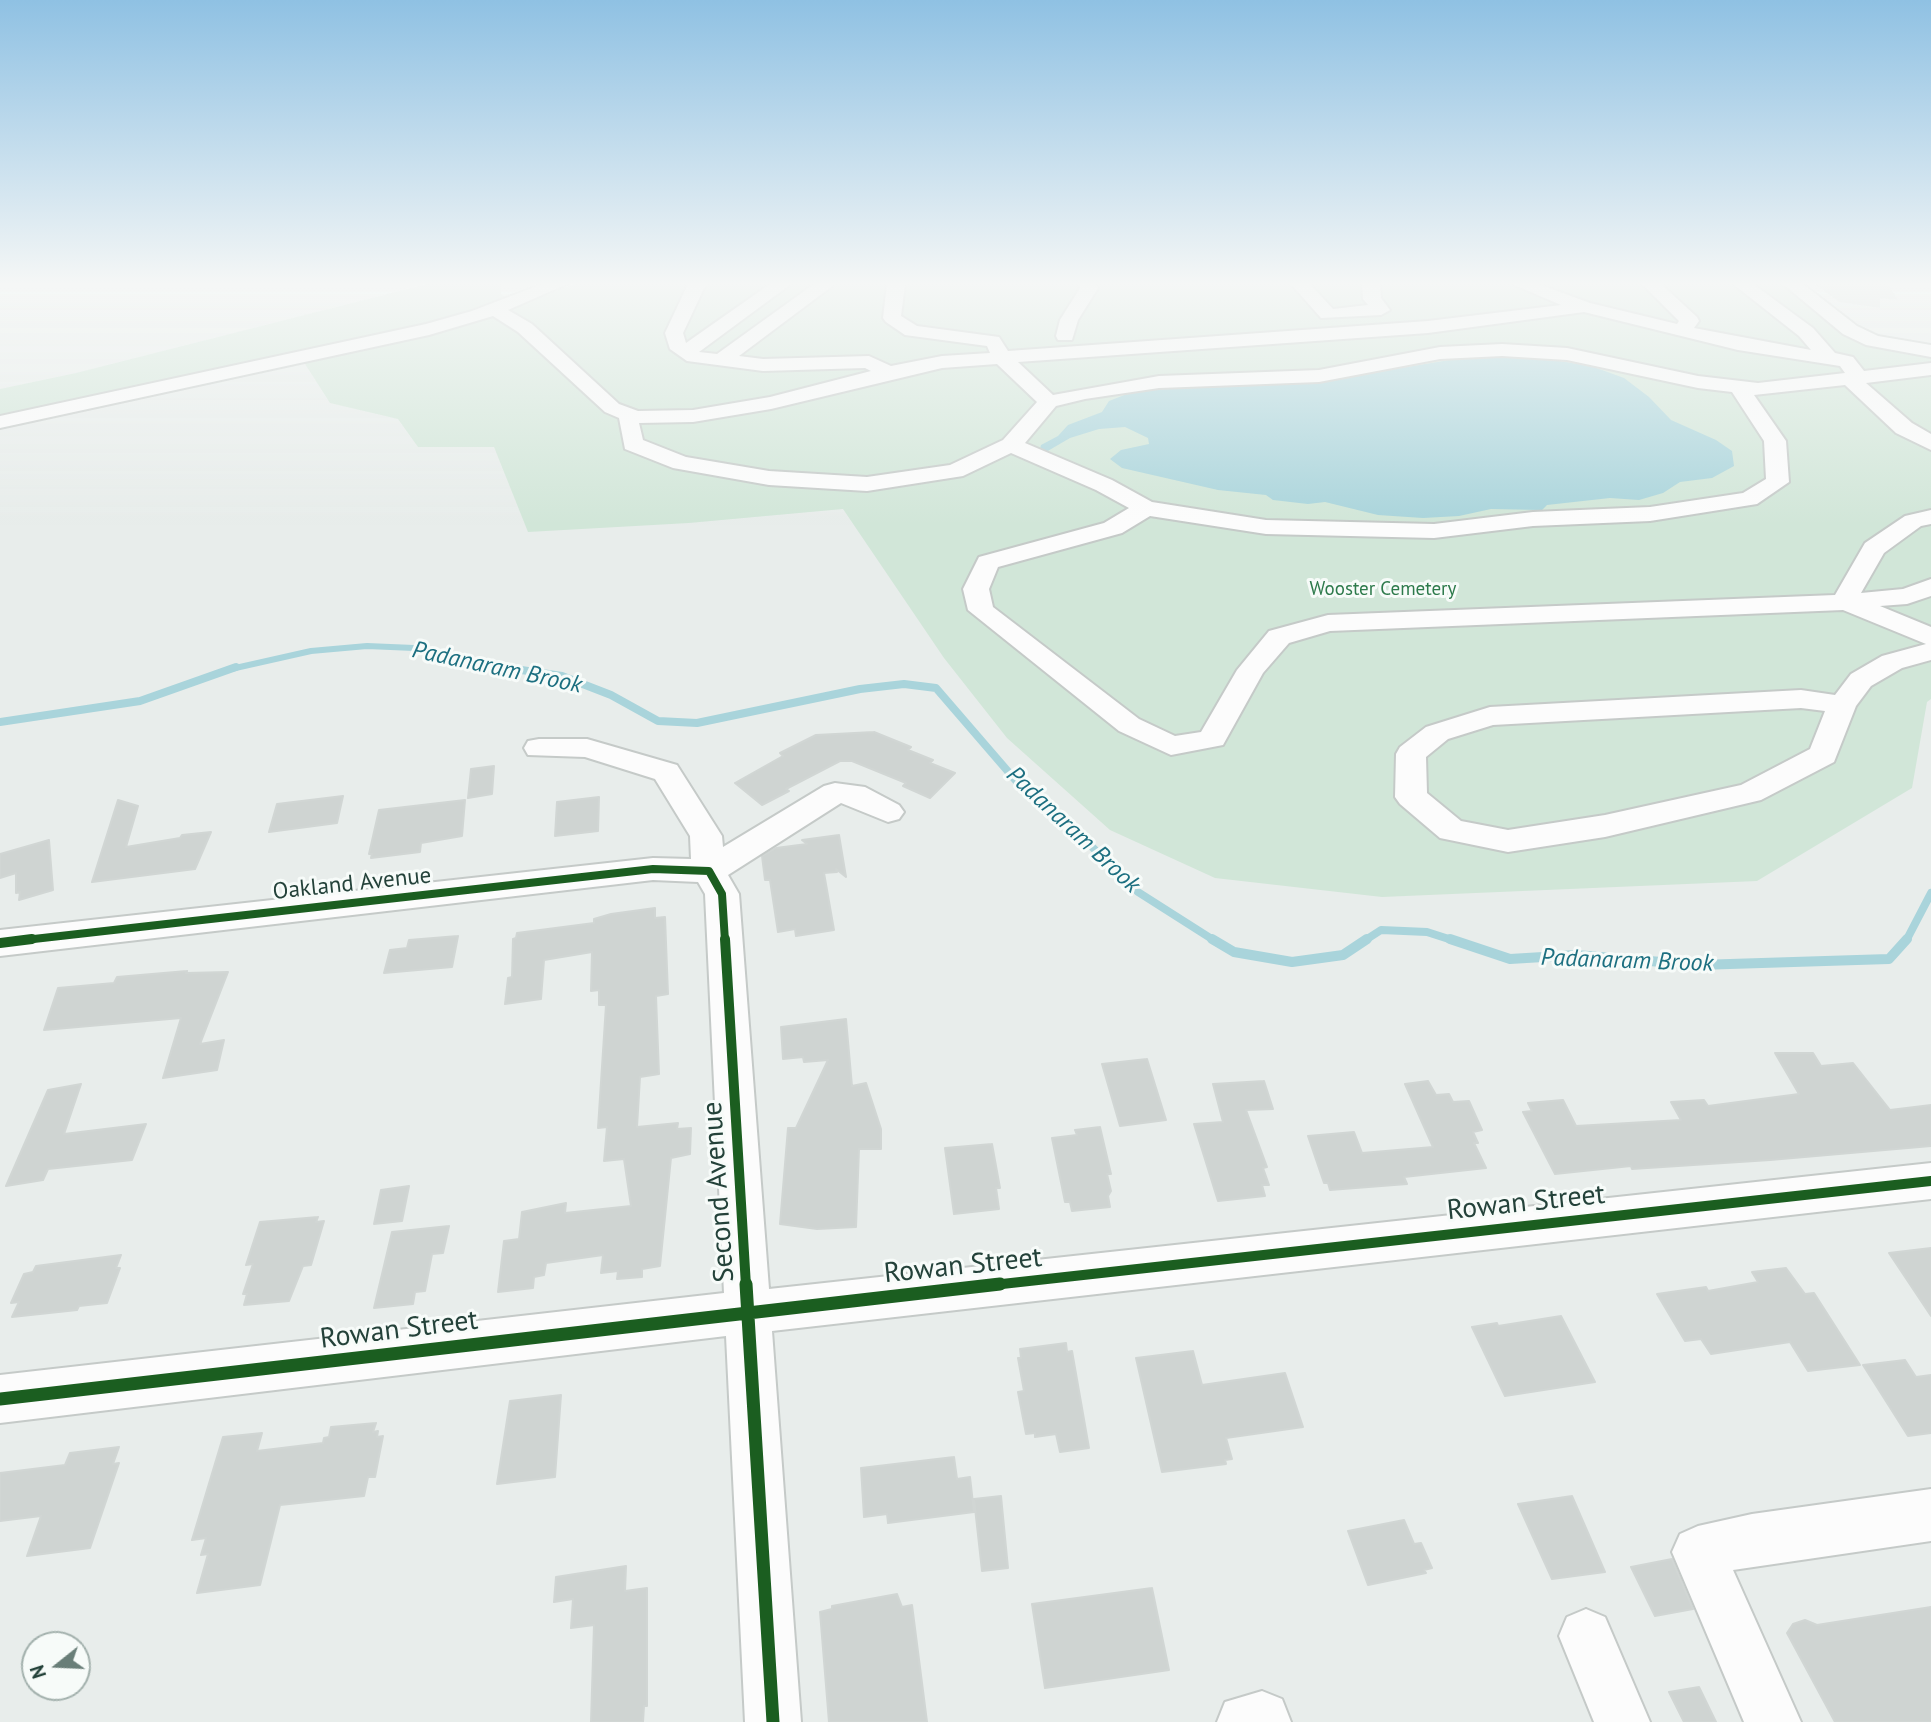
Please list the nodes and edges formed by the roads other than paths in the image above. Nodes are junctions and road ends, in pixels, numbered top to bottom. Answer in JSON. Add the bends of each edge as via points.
{"nodes":[{"id":1,"x":274,"y":364,"type":"edge"},
{"id":2,"x":565,"y":364,"type":"edge"},
{"id":3,"x":758,"y":364,"type":"edge"},
{"id":4,"x":786,"y":364,"type":"edge"},
{"id":5,"x":873,"y":364,"type":"edge"},
{"id":6,"x":930,"y":364,"type":"edge"},
{"id":7,"x":1009,"y":364,"type":"edge"},
{"id":8,"x":1380,"y":364,"type":"edge"},
{"id":9,"x":1615,"y":364,"type":"edge"},
{"id":10,"x":1829,"y":364,"type":"edge"},
{"id":11,"x":1841,"y":364,"type":"edge"},
{"id":12,"x":1931,"y":367,"type":"edge"},
{"id":13,"x":1845,"y":368,"type":"junction"},
{"id":14,"x":888,"y":373,"type":"junction"},
{"id":15,"x":1739,"y":387,"type":"junction"},
{"id":16,"x":1049,"y":402,"type":"junction"},
{"id":17,"x":635,"y":417,"type":"junction"},
{"id":18,"x":0,"y":422,"type":"edge"},
{"id":19,"x":1931,"y":443,"type":"edge"},
{"id":20,"x":1011,"y":445,"type":"junction"},
{"id":21,"x":1146,"y":508,"type":"junction"},
{"id":22,"x":1931,"y":517,"type":"edge"},
{"id":23,"x":1931,"y":587,"type":"edge"},
{"id":24,"x":1919,"y":597,"type":"edge"},
{"id":25,"x":1846,"y":602,"type":"junction"},
{"id":26,"x":1931,"y":637,"type":"edge"},
{"id":27,"x":1931,"y":651,"type":"edge"},
{"id":28,"x":1842,"y":705,"type":"junction"},
{"id":29,"x":539,"y":748,"type":"dead end"},
{"id":30,"x":888,"y":811,"type":"dead end"},
{"id":31,"x":709,"y":871,"type":"junction"},
{"id":32,"x":0,"y":943,"type":"edge"},
{"id":33,"x":1931,"y":1181,"type":"edge"},
{"id":34,"x":750,"y":1312,"type":"junction"},
{"id":35,"x":0,"y":1399,"type":"edge"},
{"id":36,"x":1931,"y":1515,"type":"edge"},
{"id":37,"x":1586,"y":1636,"type":"dead end"},
{"id":38,"x":773,"y":1722,"type":"edge"},
{"id":39,"x":1245,"y":1722,"type":"edge"},
{"id":40,"x":1263,"y":1722,"type":"edge"},
{"id":41,"x":1622,"y":1722,"type":"edge"},
{"id":42,"x":1773,"y":1722,"type":"edge"}],
"edges":[{"from":1,"to":18,"type":"street"},
{"from":2,"to":17,"type":"street","via":[[612,408]]},
{"from":3,"to":4,"type":"street"},
{"from":5,"to":14,"type":"street"},
{"from":6,"to":14,"type":"street"},
{"from":7,"to":16,"type":"street"},
{"from":8,"to":16,"type":"street","via":[[1319,376],[1159,382]]},
{"from":9,"to":15,"type":"street"},
{"from":10,"to":13,"type":"street"},
{"from":11,"to":13,"type":"street"},
{"from":12,"to":13,"type":"street"},
{"from":13,"to":15,"type":"street","via":[[1758,389]]},
{"from":13,"to":19,"type":"street","via":[[1904,428]]},
{"from":14,"to":17,"type":"street","via":[[771,403],[693,416]]},
{"from":15,"to":21,"type":"street","via":[[1775,441],[1778,482],[1749,499],[1650,514],[1533,519],[1434,531],[1266,527]]},
{"from":16,"to":20,"type":"street"},
{"from":17,"to":20,"type":"street","via":[[628,421],[633,444],[681,463],[769,478],[867,484],[955,471]]},
{"from":20,"to":21,"type":"street"},
{"from":21,"to":25,"type":"street","via":[[1113,527],[988,562],[976,589],[981,610],[1129,726],[1171,746],[1212,739],[1251,670],[1279,637],[1328,623]]},
{"from":22,"to":25,"type":"street","via":[[1913,520],[1874,548]]},
{"from":23,"to":24,"type":"street"},
{"from":24,"to":25,"type":"street"},
{"from":25,"to":26,"type":"street"},
{"from":27,"to":28,"type":"street","via":[[1892,662],[1861,680]]},
{"from":28,"to":28,"type":"street","via":[[1801,699],[1490,716],[1437,733],[1411,754],[1411,797],[1451,830],[1508,841],[1605,826],[1750,793],[1823,755]]},
{"from":29,"to":31,"type":"street","name":"Second Avenue","via":[[587,748],[666,772],[706,836]]},
{"from":30,"to":31,"type":"street","via":[[854,794],[835,793]]},
{"from":31,"to":32,"type":"street","name":"Oakland Avenue","via":[[653,869]]},
{"from":31,"to":34,"type":"street","name":"Second Avenue","via":[[722,894]]},
{"from":33,"to":34,"type":"street","name":"Rowan Street"},
{"from":34,"to":35,"type":"street","name":"Rowan Street"},
{"from":34,"to":38,"type":"street","name":"Second Avenue"},
{"from":36,"to":42,"type":"street","via":[[1752,1539],[1698,1552]]},
{"from":37,"to":41,"type":"street"},
{"from":39,"to":40,"type":"street"}]}
